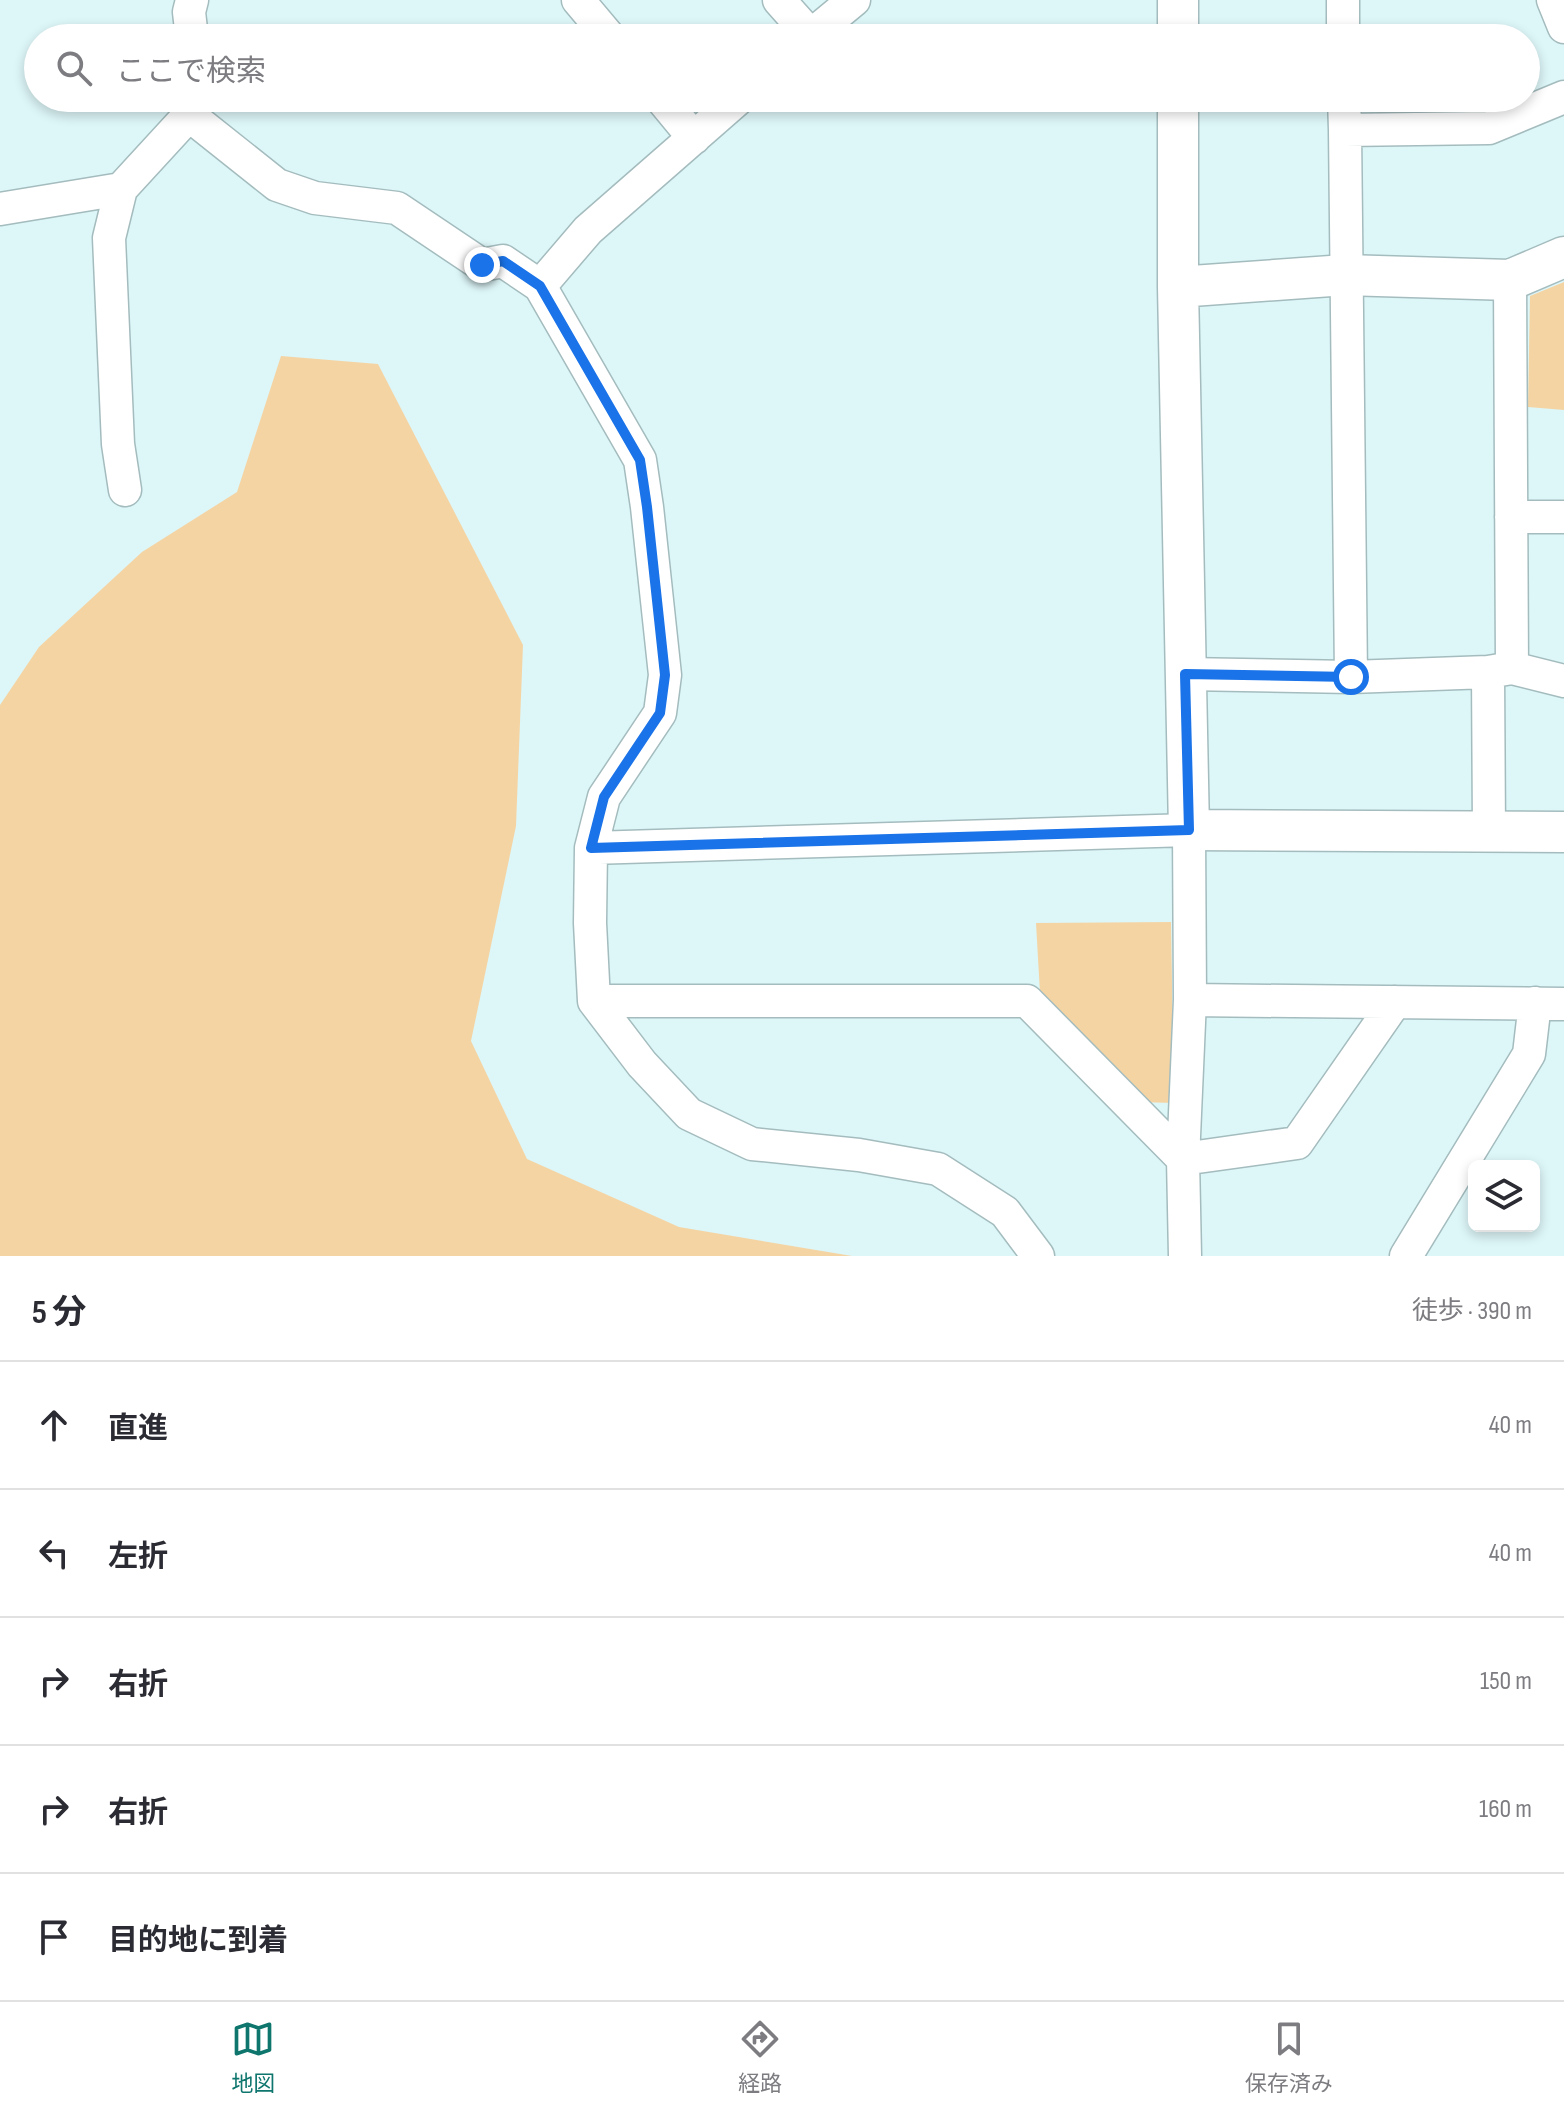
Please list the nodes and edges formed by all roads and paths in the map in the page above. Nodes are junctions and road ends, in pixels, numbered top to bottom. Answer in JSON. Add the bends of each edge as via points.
{"nodes":[{"id":1,"x":192,"y":0,"type":"edge"},
{"id":2,"x":578,"y":0,"type":"edge"},
{"id":3,"x":779,"y":0,"type":"edge"},
{"id":4,"x":854,"y":0,"type":"edge"},
{"id":5,"x":1178,"y":0,"type":"edge"},
{"id":6,"x":1343,"y":0,"type":"edge"},
{"id":7,"x":1553,"y":0,"type":"edge"},
{"id":8,"x":190,"y":24,"type":"edge"},
{"id":9,"x":598,"y":24,"type":"edge"},
{"id":10,"x":799,"y":24,"type":"edge"},
{"id":11,"x":825,"y":24,"type":"edge"},
{"id":12,"x":1178,"y":24,"type":"edge"},
{"id":13,"x":1343,"y":24,"type":"edge"},
{"id":14,"x":1564,"y":27,"type":"edge"},
{"id":15,"x":1564,"y":97,"type":"edge"},
{"id":16,"x":1540,"y":107,"type":"edge"},
{"id":17,"x":189,"y":112,"type":"edge"},
{"id":18,"x":198,"y":112,"type":"edge"},
{"id":19,"x":673,"y":112,"type":"edge"},
{"id":20,"x":723,"y":112,"type":"edge"},
{"id":21,"x":1178,"y":112,"type":"edge"},
{"id":22,"x":1344,"y":112,"type":"edge"},
{"id":23,"x":1528,"y":112,"type":"edge"},
{"id":24,"x":1345,"y":130,"type":"junction"},
{"id":25,"x":694,"y":138,"type":"junction"},
{"id":26,"x":121,"y":189,"type":"junction"},
{"id":27,"x":0,"y":209,"type":"edge"},
{"id":28,"x":1564,"y":257,"type":"edge"},
{"id":29,"x":1345,"y":275,"type":"junction"},
{"id":30,"x":1510,"y":280,"type":"junction"},
{"id":31,"x":540,"y":286,"type":"junction"},
{"id":32,"x":1178,"y":287,"type":"junction"},
{"id":33,"x":125,"y":490,"type":"dead end"},
{"id":34,"x":1511,"y":517,"type":"junction"},
{"id":35,"x":1564,"y":517,"type":"edge"},
{"id":36,"x":1500,"y":670,"type":"junction"},
{"id":37,"x":1185,"y":674,"type":"junction"},
{"id":38,"x":1351,"y":677,"type":"junction"},
{"id":39,"x":1564,"y":681,"type":"edge"},
{"id":40,"x":1189,"y":830,"type":"junction"},
{"id":41,"x":1489,"y":832,"type":"junction"},
{"id":42,"x":1564,"y":832,"type":"edge"},
{"id":43,"x":591,"y":848,"type":"junction"},
{"id":44,"x":1190,"y":1000,"type":"junction"},
{"id":45,"x":594,"y":1001,"type":"junction"},
{"id":46,"x":1395,"y":1002,"type":"junction"},
{"id":47,"x":1549,"y":1004,"type":"edge"},
{"id":48,"x":1183,"y":1159,"type":"junction"},
{"id":49,"x":1038,"y":1256,"type":"edge"},
{"id":50,"x":1185,"y":1256,"type":"edge"},
{"id":51,"x":1406,"y":1256,"type":"edge"}],
"edges":[{"from":1,"to":8,"type":"street"},
{"from":2,"to":9,"type":"street"},
{"from":3,"to":10,"type":"street"},
{"from":4,"to":11,"type":"street"},
{"from":5,"to":12,"type":"street"},
{"from":6,"to":13,"type":"street"},
{"from":7,"to":14,"type":"street"},
{"from":15,"to":16,"type":"street"},
{"from":17,"to":26,"type":"street"},
{"from":18,"to":31,"type":"street","via":[[277,185],[315,198],[397,208],[482,265],[503,261]]},
{"from":19,"to":25,"type":"street"},
{"from":20,"to":25,"type":"street"},
{"from":21,"to":32,"type":"street"},
{"from":22,"to":24,"type":"street"},
{"from":23,"to":24,"type":"street","via":[[1489,128]]},
{"from":24,"to":29,"type":"street"},
{"from":25,"to":31,"type":"street","via":[[588,230]]},
{"from":26,"to":27,"type":"street"},
{"from":26,"to":33,"type":"street","via":[[109,238],[118,444]]},
{"from":28,"to":30,"type":"street"},
{"from":29,"to":30,"type":"street"},
{"from":29,"to":32,"type":"street"},
{"from":29,"to":38,"type":"street"},
{"from":30,"to":34,"type":"street"},
{"from":31,"to":43,"type":"street","via":[[640,460],[665,675],[660,713],[604,797]]},
{"from":32,"to":37,"type":"street"},
{"from":34,"to":35,"type":"street"},
{"from":34,"to":36,"type":"street"},
{"from":36,"to":38,"type":"street"},
{"from":36,"to":39,"type":"street"},
{"from":36,"to":41,"type":"street"},
{"from":37,"to":38,"type":"street"},
{"from":37,"to":40,"type":"street"},
{"from":40,"to":41,"type":"street"},
{"from":40,"to":43,"type":"street"},
{"from":40,"to":44,"type":"street"},
{"from":41,"to":42,"type":"street"},
{"from":43,"to":45,"type":"street"},
{"from":44,"to":46,"type":"street"},
{"from":44,"to":48,"type":"street"},
{"from":45,"to":48,"type":"street","via":[[1027,1001]]},
{"from":45,"to":49,"type":"street","via":[[689,1114],[752,1144],[938,1169],[1005,1212]]},
{"from":46,"to":47,"type":"street"},
{"from":46,"to":48,"type":"street","via":[[1297,1143]]},
{"from":47,"to":51,"type":"street","via":[[1529,1054]]},
{"from":48,"to":50,"type":"street"}]}
